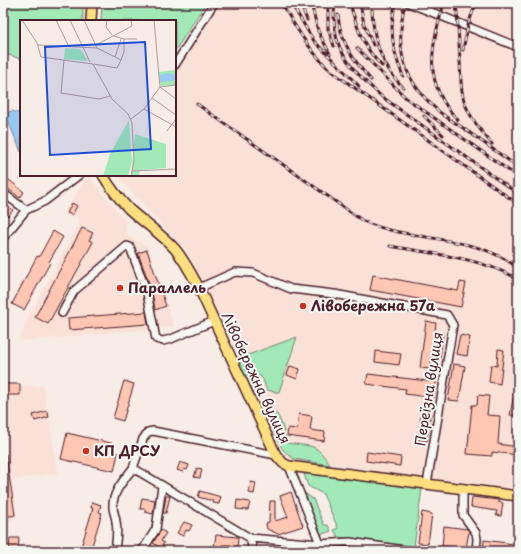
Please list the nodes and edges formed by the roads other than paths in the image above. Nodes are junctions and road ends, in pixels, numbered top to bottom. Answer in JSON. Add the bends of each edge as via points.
{"nodes":[{"id":1,"x":92,"y":3,"type":"edge"},
{"id":2,"x":214,"y":3,"type":"edge"},
{"id":3,"x":410,"y":3,"type":"edge"},
{"id":4,"x":91,"y":20,"type":"edge"},
{"id":5,"x":518,"y":47,"type":"edge"},
{"id":6,"x":176,"y":63,"type":"edge"},
{"id":7,"x":78,"y":176,"type":"edge"},
{"id":8,"x":104,"y":176,"type":"edge"},
{"id":9,"x":3,"y":194,"type":"edge"},
{"id":10,"x":26,"y":210,"type":"junction"},
{"id":11,"x":3,"y":238,"type":"edge"},
{"id":12,"x":199,"y":288,"type":"junction"},
{"id":13,"x":62,"y":313,"type":"dead end"},
{"id":14,"x":214,"y":321,"type":"junction"},
{"id":15,"x":276,"y":455,"type":"junction"},
{"id":16,"x":289,"y":466,"type":"junction"},
{"id":17,"x":133,"y":468,"type":"junction"},
{"id":18,"x":427,"y":484,"type":"junction"},
{"id":19,"x":162,"y":486,"type":"junction"},
{"id":20,"x":462,"y":488,"type":"junction"},
{"id":21,"x":518,"y":496,"type":"edge"},
{"id":22,"x":250,"y":538,"type":"junction"},
{"id":23,"x":322,"y":548,"type":"edge"},
{"id":24,"x":396,"y":550,"type":"edge"},
{"id":25,"x":115,"y":551,"type":"edge"},
{"id":26,"x":142,"y":551,"type":"edge"},
{"id":27,"x":253,"y":551,"type":"edge"},
{"id":28,"x":412,"y":551,"type":"edge"},
{"id":29,"x":476,"y":551,"type":"edge"}],
"edges":[{"from":1,"to":4,"type":"main road"},
{"from":2,"to":6,"type":"street"},
{"from":3,"to":5,"type":"street"},
{"from":7,"to":10,"type":"street","via":[[45,201]]},
{"from":8,"to":12,"type":"main road","name":"Лівобережна вулиця","via":[[128,208],[175,250]]},
{"from":9,"to":10,"type":"street"},
{"from":10,"to":11,"type":"street"},
{"from":12,"to":14,"type":"main road","name":"Лівобережна вулиця"},
{"from":12,"to":18,"type":"street","name":"Переїзна вулиця","via":[[235,272],[253,273],[291,289],[334,294],[446,315],[453,325]]},
{"from":13,"to":14,"type":"street","via":[[74,291],[127,246],[147,293],[156,339],[171,339]]},
{"from":14,"to":15,"type":"main road","name":"Лівобережна вулиця"},
{"from":15,"to":16,"type":"main road","name":"Лівобережна вулиця"},
{"from":15,"to":17,"type":"street","via":[[153,431],[148,432],[143,439]]},
{"from":16,"to":18,"type":"main road"},
{"from":16,"to":23,"type":"street"},
{"from":17,"to":19,"type":"street"},
{"from":17,"to":25,"type":"street","via":[[119,487],[113,506],[117,524]]},
{"from":18,"to":20,"type":"main road"},
{"from":19,"to":22,"type":"street"},
{"from":19,"to":26,"type":"street","via":[[156,529]]},
{"from":20,"to":21,"type":"main road"},
{"from":20,"to":29,"type":"street","via":[[463,515],[476,533]]},
{"from":22,"to":23,"type":"street"},
{"from":22,"to":27,"type":"street"},
{"from":23,"to":24,"type":"street","via":[[350,542]]},
{"from":24,"to":28,"type":"street"}]}
